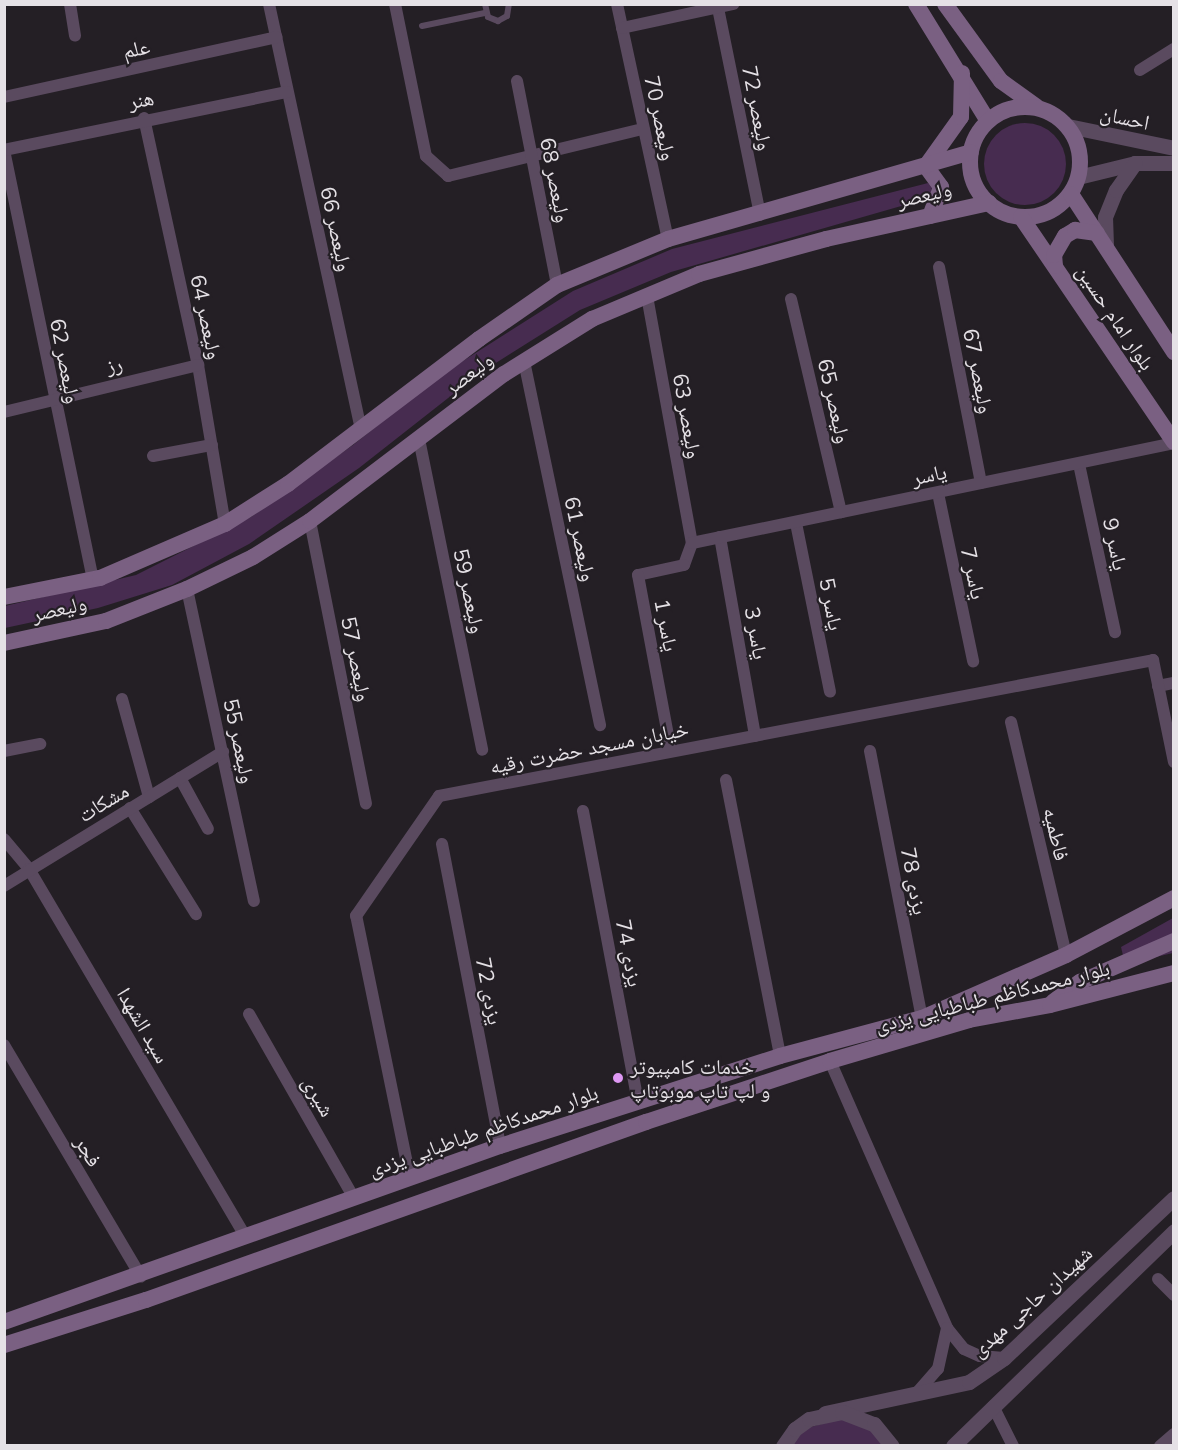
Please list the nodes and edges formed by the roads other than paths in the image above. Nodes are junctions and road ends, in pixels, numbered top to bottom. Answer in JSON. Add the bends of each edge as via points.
{"nodes":[{"id":1,"x":70,"y":4,"type":"edge"},
{"id":2,"x":269,"y":4,"type":"edge"},
{"id":3,"x":395,"y":4,"type":"edge"},
{"id":4,"x":485,"y":4,"type":"edge"},
{"id":5,"x":617,"y":4,"type":"edge"},
{"id":6,"x":733,"y":4,"type":"edge"},
{"id":7,"x":916,"y":4,"type":"edge"},
{"id":8,"x":945,"y":4,"type":"edge"},
{"id":9,"x":511,"y":5,"type":"edge"},
{"id":10,"x":718,"y":8,"type":"junction"},
{"id":11,"x":485,"y":13,"type":"junction"},
{"id":12,"x":422,"y":26,"type":"dead end"},
{"id":13,"x":622,"y":28,"type":"junction"},
{"id":14,"x":75,"y":36,"type":"dead end"},
{"id":15,"x":276,"y":37,"type":"junction"},
{"id":16,"x":1173,"y":50,"type":"edge"},
{"id":17,"x":991,"y":68,"type":"junction"},
{"id":18,"x":1140,"y":70,"type":"dead end"},
{"id":19,"x":517,"y":81,"type":"dead end"},
{"id":20,"x":967,"y":81,"type":"junction"},
{"id":21,"x":287,"y":92,"type":"junction"},
{"id":22,"x":4,"y":97,"type":"edge"},
{"id":23,"x":1038,"y":108,"type":"junction"},
{"id":24,"x":144,"y":118,"type":"junction"},
{"id":25,"x":988,"y":121,"type":"junction"},
{"id":26,"x":1068,"y":126,"type":"junction"},
{"id":27,"x":643,"y":129,"type":"junction"},
{"id":28,"x":1173,"y":148,"type":"edge"},
{"id":29,"x":4,"y":150,"type":"edge"},
{"id":30,"x":971,"y":152,"type":"junction"},
{"id":31,"x":532,"y":158,"type":"junction"},
{"id":32,"x":1135,"y":163,"type":"junction"},
{"id":33,"x":1173,"y":163,"type":"edge"},
{"id":34,"x":926,"y":166,"type":"junction"},
{"id":35,"x":1078,"y":177,"type":"junction"},
{"id":36,"x":1071,"y":194,"type":"junction"},
{"id":37,"x":988,"y":203,"type":"junction"},
{"id":38,"x":760,"y":215,"type":"junction"},
{"id":39,"x":930,"y":216,"type":"junction"},
{"id":40,"x":1022,"y":217,"type":"junction"},
{"id":41,"x":668,"y":239,"type":"junction"},
{"id":42,"x":1102,"y":239,"type":"junction"},
{"id":43,"x":1055,"y":266,"type":"junction"},
{"id":44,"x":939,"y":267,"type":"dead end"},
{"id":45,"x":557,"y":285,"type":"junction"},
{"id":46,"x":647,"y":296,"type":"junction"},
{"id":47,"x":791,"y":299,"type":"dead end"},
{"id":48,"x":1170,"y":341,"type":"edge"},
{"id":49,"x":524,"y":361,"type":"junction"},
{"id":50,"x":198,"y":365,"type":"junction"},
{"id":51,"x":53,"y":398,"type":"junction"},
{"id":52,"x":4,"y":412,"type":"edge"},
{"id":53,"x":361,"y":429,"type":"junction"},
{"id":54,"x":419,"y":439,"type":"junction"},
{"id":55,"x":1173,"y":442,"type":"edge"},
{"id":56,"x":212,"y":445,"type":"junction"},
{"id":57,"x":153,"y":456,"type":"dead end"},
{"id":58,"x":1079,"y":464,"type":"junction"},
{"id":59,"x":981,"y":483,"type":"junction"},
{"id":60,"x":938,"y":493,"type":"junction"},
{"id":61,"x":841,"y":512,"type":"junction"},
{"id":62,"x":310,"y":521,"type":"junction"},
{"id":63,"x":796,"y":523,"type":"junction"},
{"id":64,"x":225,"y":524,"type":"junction"},
{"id":65,"x":720,"y":537,"type":"junction"},
{"id":66,"x":692,"y":543,"type":"junction"},
{"id":67,"x":93,"y":580,"type":"junction"},
{"id":68,"x":187,"y":589,"type":"junction"},
{"id":69,"x":4,"y":597,"type":"edge"},
{"id":70,"x":1115,"y":632,"type":"dead end"},
{"id":71,"x":4,"y":643,"type":"edge"},
{"id":72,"x":973,"y":661,"type":"dead end"},
{"id":73,"x":1173,"y":683,"type":"edge"},
{"id":74,"x":1158,"y":686,"type":"junction"},
{"id":75,"x":830,"y":692,"type":"dead end"},
{"id":76,"x":122,"y":699,"type":"dead end"},
{"id":77,"x":1011,"y":722,"type":"dead end"},
{"id":78,"x":600,"y":725,"type":"dead end"},
{"id":79,"x":755,"y":736,"type":"junction"},
{"id":80,"x":40,"y":744,"type":"dead end"},
{"id":81,"x":483,"y":750,"type":"dead end"},
{"id":82,"x":4,"y":751,"type":"edge"},
{"id":83,"x":671,"y":751,"type":"junction"},
{"id":84,"x":870,"y":751,"type":"dead end"},
{"id":85,"x":223,"y":752,"type":"junction"},
{"id":86,"x":1173,"y":762,"type":"edge"},
{"id":87,"x":180,"y":778,"type":"junction"},
{"id":88,"x":726,"y":780,"type":"dead end"},
{"id":89,"x":148,"y":797,"type":"junction"},
{"id":90,"x":366,"y":804,"type":"dead end"},
{"id":91,"x":130,"y":808,"type":"junction"},
{"id":92,"x":583,"y":811,"type":"dead end"},
{"id":93,"x":208,"y":829,"type":"dead end"},
{"id":94,"x":4,"y":839,"type":"edge"},
{"id":95,"x":442,"y":844,"type":"dead end"},
{"id":96,"x":29,"y":869,"type":"junction"},
{"id":97,"x":4,"y":886,"type":"edge"},
{"id":98,"x":1173,"y":898,"type":"edge"},
{"id":99,"x":255,"y":900,"type":"dead end"},
{"id":100,"x":196,"y":914,"type":"dead end"},
{"id":101,"x":1173,"y":941,"type":"edge"},
{"id":102,"x":1066,"y":955,"type":"junction"},
{"id":103,"x":1173,"y":974,"type":"edge"},
{"id":104,"x":1050,"y":1005,"type":"junction"},
{"id":105,"x":249,"y":1014,"type":"dead end"},
{"id":106,"x":922,"y":1018,"type":"junction"},
{"id":107,"x":4,"y":1045,"type":"edge"},
{"id":108,"x":780,"y":1056,"type":"junction"},
{"id":109,"x":830,"y":1060,"type":"junction"},
{"id":110,"x":638,"y":1102,"type":"junction"},
{"id":111,"x":500,"y":1146,"type":"junction"},
{"id":112,"x":410,"y":1178,"type":"junction"},
{"id":113,"x":354,"y":1198,"type":"junction"},
{"id":114,"x":1173,"y":1198,"type":"edge"},
{"id":115,"x":1173,"y":1231,"type":"edge"},
{"id":116,"x":245,"y":1235,"type":"junction"},
{"id":117,"x":141,"y":1277,"type":"junction"},
{"id":118,"x":1158,"y":1279,"type":"dead end"},
{"id":119,"x":1173,"y":1295,"type":"edge"},
{"id":120,"x":52,"y":1306,"type":"junction"},
{"id":121,"x":25,"y":1315,"type":"junction"},
{"id":122,"x":4,"y":1322,"type":"edge"},
{"id":123,"x":59,"y":1328,"type":"junction"},
{"id":124,"x":947,"y":1328,"type":"junction"},
{"id":125,"x":32,"y":1336,"type":"junction"},
{"id":126,"x":4,"y":1345,"type":"edge"},
{"id":127,"x":1004,"y":1358,"type":"junction"},
{"id":128,"x":914,"y":1395,"type":"junction"},
{"id":129,"x":993,"y":1406,"type":"junction"},
{"id":130,"x":825,"y":1413,"type":"junction"},
{"id":131,"x":1173,"y":1434,"type":"edge"},
{"id":132,"x":783,"y":1446,"type":"edge"},
{"id":133,"x":892,"y":1446,"type":"edge"},
{"id":134,"x":952,"y":1446,"type":"edge"},
{"id":135,"x":1013,"y":1446,"type":"edge"},
{"id":136,"x":1160,"y":1446,"type":"edge"}],
"edges":[{"from":1,"to":14,"type":"street"},
{"from":2,"to":15,"type":"street","name":"ولیعصر 66"},
{"from":3,"to":31,"type":"street","via":[[426,156],[448,176]]},
{"from":4,"to":11,"type":"lane"},
{"from":5,"to":13,"type":"street","name":"ولیعصر 70"},
{"from":6,"to":10,"type":"street"},
{"from":7,"to":20,"type":"main road"},
{"from":8,"to":17,"type":"main road"},
{"from":9,"to":11,"type":"lane","via":[[507,16],[498,21]]},
{"from":10,"to":13,"type":"street"},
{"from":10,"to":38,"type":"street","name":"ولیعصر 72"},
{"from":11,"to":12,"type":"lane"},
{"from":13,"to":27,"type":"street","name":"ولیعصر 70"},
{"from":15,"to":21,"type":"street","name":"ولیعصر 66"},
{"from":15,"to":22,"type":"street","name":"علم"},
{"from":16,"to":18,"type":"street"},
{"from":17,"to":20,"type":"main road","via":[[988,81],[981,87]]},
{"from":17,"to":23,"type":"main road","via":[[1001,81]]},
{"from":19,"to":31,"type":"street","name":"ولیعصر 68"},
{"from":20,"to":25,"type":"main road"},
{"from":20,"to":34,"type":"main road","via":[[962,117]]},
{"from":21,"to":24,"type":"street","name":"هنر"},
{"from":21,"to":53,"type":"street","name":"ولیعصر 66"},
{"from":23,"to":25,"type":"main road","via":[[1020,107]]},
{"from":23,"to":26,"type":"main road"},
{"from":24,"to":29,"type":"street","name":"هنر"},
{"from":24,"to":50,"type":"street","name":"ولیعصر 64"},
{"from":25,"to":30,"type":"main road"},
{"from":26,"to":28,"type":"street","name":"احسان"},
{"from":26,"to":35,"type":"main road","via":[[1078,150]]},
{"from":27,"to":31,"type":"street"},
{"from":27,"to":41,"type":"street","name":"ولیعصر 70"},
{"from":29,"to":51,"type":"street","name":"ولیعصر 62"},
{"from":30,"to":34,"type":"main road","name":"ولیعصر"},
{"from":30,"to":37,"type":"main road","via":[[974,180]]},
{"from":31,"to":45,"type":"street","name":"ولیعصر 68"},
{"from":32,"to":33,"type":"street","name":"احسان"},
{"from":32,"to":35,"type":"street","name":"احسان"},
{"from":32,"to":42,"type":"street","via":[[1116,190],[1105,217]]},
{"from":34,"to":38,"type":"main road","name":"ولیعصر"},
{"from":34,"to":39,"type":"main road","via":[[941,187]]},
{"from":35,"to":36,"type":"main road"},
{"from":36,"to":40,"type":"main road","via":[[1041,215]]},
{"from":36,"to":42,"type":"main road","name":"بلوار امام حسین"},
{"from":37,"to":39,"type":"main road","name":"ولیعصر"},
{"from":37,"to":40,"type":"main road","via":[[1004,213]]},
{"from":38,"to":41,"type":"main road","name":"ولیعصر"},
{"from":39,"to":46,"type":"main road","name":"ولیعصر","via":[[778,251],[699,274]]},
{"from":40,"to":43,"type":"main road","name":"بلوار امام حسین"},
{"from":41,"to":45,"type":"main road","name":"ولیعصر"},
{"from":42,"to":43,"type":"main road","via":[[1075,230],[1065,236],[1054,255]]},
{"from":42,"to":48,"type":"main road","name":"بلوار امام حسین"},
{"from":43,"to":55,"type":"main road","name":"بلوار امام حسین"},
{"from":44,"to":59,"type":"street","name":"ولیعصر 67"},
{"from":45,"to":53,"type":"main road","name":"ولیعصر"},
{"from":46,"to":49,"type":"main road","name":"ولیعصر","via":[[592,320]]},
{"from":46,"to":66,"type":"street","name":"ولیعصر 63"},
{"from":47,"to":61,"type":"street","name":"ولیعصر 65"},
{"from":49,"to":54,"type":"main road","name":"ولیعصر"},
{"from":49,"to":78,"type":"street","name":"ولیعصر 61"},
{"from":50,"to":51,"type":"street","name":"رز"},
{"from":50,"to":56,"type":"street","name":"ولیعصر 64"},
{"from":51,"to":52,"type":"street","name":"رز"},
{"from":51,"to":67,"type":"street","name":"ولیعصر 62"},
{"from":53,"to":64,"type":"main road","name":"ولیعصر","via":[[288,484]]},
{"from":54,"to":62,"type":"main road","name":"ولیعصر"},
{"from":54,"to":81,"type":"street","name":"ولیعصر 59"},
{"from":55,"to":58,"type":"street","name":"یاسر"},
{"from":56,"to":57,"type":"street"},
{"from":56,"to":64,"type":"street","name":"ولیعصر 64"},
{"from":58,"to":59,"type":"street","name":"یاسر"},
{"from":58,"to":70,"type":"street","name":"یاسر 9"},
{"from":59,"to":60,"type":"street","name":"یاسر"},
{"from":60,"to":61,"type":"street","name":"یاسر"},
{"from":60,"to":72,"type":"street","name":"یاسر 7"},
{"from":61,"to":63,"type":"street","name":"یاسر"},
{"from":62,"to":68,"type":"main road","name":"ولیعصر","via":[[253,557]]},
{"from":62,"to":90,"type":"street","name":"ولیعصر 57"},
{"from":63,"to":65,"type":"street","name":"یاسر"},
{"from":63,"to":75,"type":"street","name":"یاسر 5"},
{"from":64,"to":67,"type":"main road","name":"ولیعصر","via":[[170,551]]},
{"from":65,"to":66,"type":"street","name":"یاسر"},
{"from":65,"to":79,"type":"street","name":"یاسر 3"},
{"from":66,"to":83,"type":"street","name":"یاسر 1","via":[[684,565],[638,575]]},
{"from":67,"to":69,"type":"main road","name":"ولیعصر"},
{"from":68,"to":71,"type":"main road","name":"ولیعصر","via":[[106,621]]},
{"from":68,"to":85,"type":"street","name":"ولیعصر 55"},
{"from":73,"to":74,"type":"street"},
{"from":74,"to":79,"type":"street","name":"خیابان مسجد حضرت رقیه","via":[[1153,660]]},
{"from":74,"to":86,"type":"street"},
{"from":76,"to":89,"type":"street"},
{"from":77,"to":102,"type":"street","name":"فاطمیه"},
{"from":79,"to":83,"type":"street","name":"خیابان مسجد حضرت رقیه"},
{"from":80,"to":82,"type":"street"},
{"from":83,"to":112,"type":"street","name":"خیابان مسجد حضرت رقیه","via":[[439,796],[356,916]]},
{"from":84,"to":106,"type":"street","name":"یزدی 78"},
{"from":85,"to":87,"type":"street","name":"مشکات"},
{"from":85,"to":99,"type":"street","name":"ولیعصر 55"},
{"from":87,"to":89,"type":"street","name":"مشکات"},
{"from":87,"to":93,"type":"street"},
{"from":88,"to":108,"type":"street"},
{"from":89,"to":91,"type":"street","name":"مشکات"},
{"from":91,"to":96,"type":"street","name":"مشکات"},
{"from":91,"to":100,"type":"street"},
{"from":92,"to":110,"type":"street","name":"یزدی 74"},
{"from":94,"to":96,"type":"street","name":"سید الشهدا"},
{"from":95,"to":111,"type":"street","name":"یزدی 72"},
{"from":96,"to":97,"type":"street","name":"مشکات"},
{"from":96,"to":116,"type":"street","name":"سید الشهدا"},
{"from":98,"to":102,"type":"main road","name":"بلوار محمدکاظم طباطبایی یزدی"},
{"from":101,"to":104,"type":"main road","via":[[1080,982]]},
{"from":102,"to":106,"type":"main road","name":"بلوار محمدکاظم طباطبایی یزدی"},
{"from":103,"to":104,"type":"main road","name":"بلوار محمدکاظم طباطبایی یزدی"},
{"from":104,"to":109,"type":"main road","name":"بلوار محمدکاظم طباطبایی یزدی","via":[[969,1020]]},
{"from":105,"to":113,"type":"street","name":"شیری"},
{"from":106,"to":108,"type":"main road","name":"بلوار محمدکاظم طباطبایی یزدی"},
{"from":107,"to":117,"type":"street","name":"فجر"},
{"from":108,"to":110,"type":"main road","name":"بلوار محمدکاظم طباطبایی یزدی"},
{"from":109,"to":123,"type":"main road","name":"بلوار محمدکاظم طباطبایی یزدی"},
{"from":109,"to":124,"type":"street"},
{"from":110,"to":111,"type":"main road","name":"بلوار محمدکاظم طباطبایی یزدی"},
{"from":111,"to":112,"type":"main road","name":"بلوار محمدکاظم طباطبایی یزدی"},
{"from":112,"to":113,"type":"main road","name":"بلوار محمدکاظم طباطبایی یزدی"},
{"from":113,"to":116,"type":"main road","name":"بلوار محمدکاظم طباطبایی یزدی"},
{"from":114,"to":127,"type":"street","name":"شهیدان حاجی مهدی"},
{"from":115,"to":129,"type":"street"},
{"from":116,"to":117,"type":"main road","name":"بلوار محمدکاظم طباطبایی یزدی"},
{"from":117,"to":120,"type":"main road","name":"بلوار محمدکاظم طباطبایی یزدی"},
{"from":118,"to":119,"type":"street"},
{"from":120,"to":121,"type":"main road","name":"بلوار محمدکاظم طباطبایی یزدی"},
{"from":120,"to":123,"type":"main road","via":[[52,1320]]},
{"from":121,"to":122,"type":"main road","name":"بلوار محمدکاظم طباطبایی یزدی"},
{"from":121,"to":125,"type":"main road","via":[[35,1323]]},
{"from":123,"to":125,"type":"main road","name":"بلوار محمدکاظم طباطبایی یزدی"},
{"from":124,"to":127,"type":"street","via":[[964,1349],[980,1356]]},
{"from":124,"to":128,"type":"street","via":[[938,1369]]},
{"from":125,"to":126,"type":"main road","name":"بلوار محمدکاظم طباطبایی یزدی"},
{"from":127,"to":128,"type":"street","name":"شهیدان حاجی مهدی","via":[[969,1382]]},
{"from":128,"to":130,"type":"street","name":"شهیدان حاجی مهدی"},
{"from":129,"to":134,"type":"street"},
{"from":129,"to":135,"type":"street"},
{"from":130,"to":132,"type":"street","name":"شهیدان حاجی مهدی","via":[[795,1429]]},
{"from":130,"to":133,"type":"street","via":[[859,1416],[882,1431]]},
{"from":131,"to":136,"type":"street"}]}
